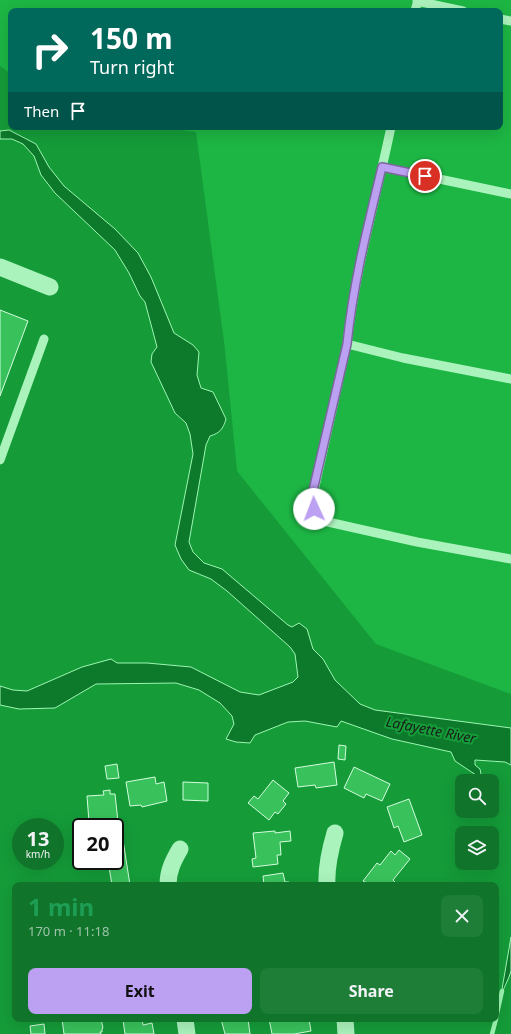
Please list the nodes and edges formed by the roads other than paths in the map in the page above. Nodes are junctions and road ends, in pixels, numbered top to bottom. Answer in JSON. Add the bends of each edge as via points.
{"nodes":[{"id":1,"x":418,"y":1,"type":"edge"},
{"id":2,"x":450,"y":8,"type":"edge"},
{"id":3,"x":390,"y":130,"type":"edge"},
{"id":4,"x":382,"y":167,"type":"junction"},
{"id":5,"x":511,"y":194,"type":"edge"},
{"id":6,"x":0,"y":267,"type":"edge"},
{"id":7,"x":50,"y":287,"type":"dead end"},
{"id":8,"x":44,"y":339,"type":"dead end"},
{"id":9,"x":347,"y":344,"type":"junction"},
{"id":10,"x":511,"y":379,"type":"edge"},
{"id":11,"x":0,"y":460,"type":"edge"},
{"id":12,"x":511,"y":559,"type":"edge"},
{"id":13,"x":335,"y":833,"type":"dead end"},
{"id":14,"x":180,"y":849,"type":"dead end"},
{"id":15,"x":168,"y":882,"type":"edge"},
{"id":16,"x":327,"y":882,"type":"edge"},
{"id":17,"x":185,"y":1022,"type":"edge"},
{"id":18,"x":344,"y":1022,"type":"edge"},
{"id":19,"x":187,"y":1034,"type":"edge"},
{"id":20,"x":346,"y":1034,"type":"edge"}],
"edges":[{"from":1,"to":2,"type":"lane"},
{"from":3,"to":4,"type":"lane"},
{"from":4,"to":5,"type":"lane"},
{"from":4,"to":9,"type":"lane","via":[[362,251]]},
{"from":6,"to":7,"type":"street"},
{"from":8,"to":11,"type":"lane"},
{"from":9,"to":10,"type":"lane","via":[[402,358]]},
{"from":9,"to":12,"type":"lane","via":[[312,495],[314,509],[320,517],[328,522],[409,541]]},
{"from":13,"to":16,"type":"street","via":[[329,853]]},
{"from":14,"to":15,"type":"street","via":[[172,862]]},
{"from":17,"to":19,"type":"street"},
{"from":18,"to":20,"type":"street"}]}
